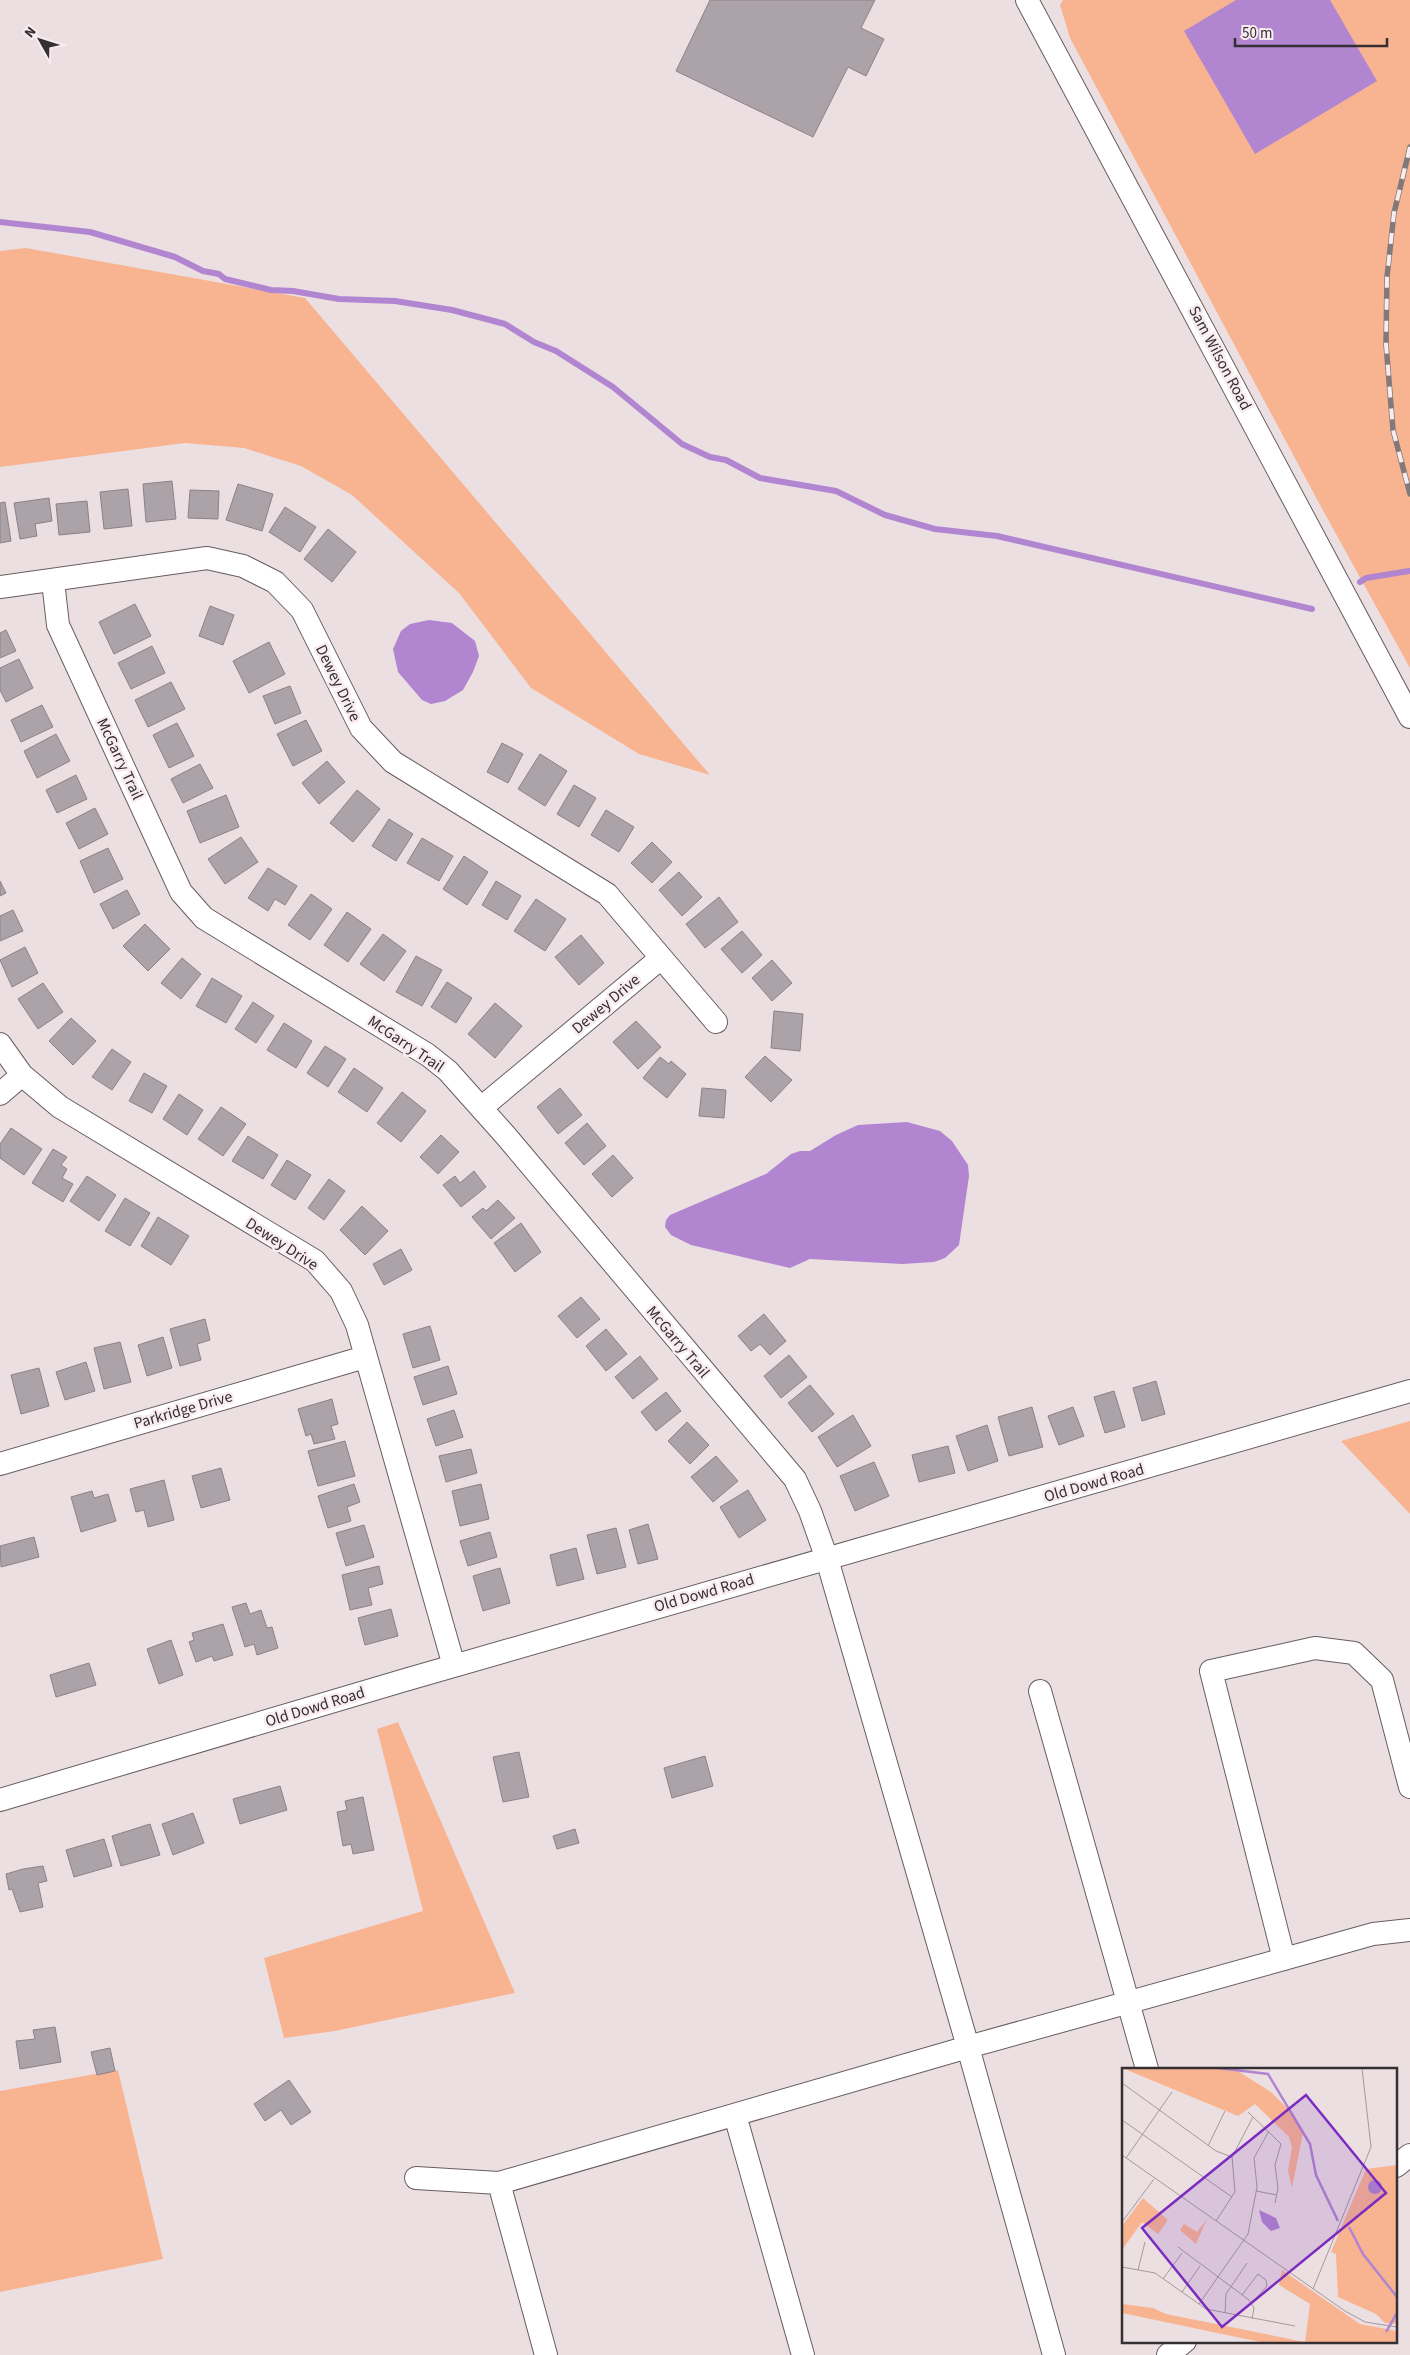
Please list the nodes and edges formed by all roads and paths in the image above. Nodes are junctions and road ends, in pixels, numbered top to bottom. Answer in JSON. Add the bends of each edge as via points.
{"nodes":[{"id":1,"x":1027,"y":0,"type":"edge"},
{"id":2,"x":53,"y":581,"type":"junction"},
{"id":3,"x":0,"y":587,"type":"edge"},
{"id":4,"x":1410,"y":717,"type":"edge"},
{"id":5,"x":661,"y":958,"type":"junction"},
{"id":6,"x":716,"y":1022,"type":"dead end"},
{"id":7,"x":0,"y":1044,"type":"edge"},
{"id":8,"x":22,"y":1075,"type":"junction"},
{"id":9,"x":0,"y":1094,"type":"edge"},
{"id":10,"x":481,"y":1108,"type":"junction"},
{"id":11,"x":365,"y":1357,"type":"junction"},
{"id":12,"x":1410,"y":1391,"type":"edge"},
{"id":13,"x":0,"y":1464,"type":"edge"},
{"id":14,"x":827,"y":1559,"type":"junction"},
{"id":15,"x":454,"y":1666,"type":"junction"},
{"id":16,"x":1040,"y":1691,"type":"dead end"},
{"id":17,"x":1410,"y":1787,"type":"edge"},
{"id":18,"x":0,"y":1800,"type":"edge"},
{"id":19,"x":1410,"y":1930,"type":"edge"},
{"id":20,"x":1284,"y":1959,"type":"junction"},
{"id":21,"x":1129,"y":2003,"type":"junction"},
{"id":22,"x":968,"y":2047,"type":"junction"},
{"id":23,"x":1146,"y":2068,"type":"edge"},
{"id":24,"x":735,"y":2115,"type":"junction"},
{"id":25,"x":1410,"y":2155,"type":"edge"},
{"id":26,"x":1398,"y":2164,"type":"edge"},
{"id":27,"x":416,"y":2178,"type":"dead end"},
{"id":28,"x":500,"y":2183,"type":"junction"},
{"id":29,"x":1184,"y":2342,"type":"edge"},
{"id":30,"x":546,"y":2355,"type":"edge"},
{"id":31,"x":803,"y":2355,"type":"edge"},
{"id":32,"x":1054,"y":2355,"type":"edge"},
{"id":33,"x":1168,"y":2355,"type":"edge"}],
"edges":[{"from":1,"to":4,"type":"street","name":"Sam Wilson Road"},
{"from":2,"to":3,"type":"street","name":"Dewey Drive"},
{"from":2,"to":5,"type":"street","name":"Dewey Drive","via":[[207,558],[243,566],[275,582],[302,610],[361,728],[393,762],[607,894]]},
{"from":2,"to":10,"type":"street","name":"McGarry Trail","via":[[58,625],[181,892],[204,918],[428,1055],[448,1071]]},
{"from":5,"to":6,"type":"street","name":"Dewey Drive"},
{"from":5,"to":10,"type":"street","name":"Dewey Drive"},
{"from":7,"to":8,"type":"street","name":"Dewey Drive"},
{"from":8,"to":9,"type":"street"},
{"from":8,"to":11,"type":"street","name":"Dewey Drive","via":[[60,1107],[315,1261],[342,1291],[358,1325]]},
{"from":10,"to":14,"type":"street","name":"McGarry Trail","via":[[795,1479]]},
{"from":11,"to":13,"type":"street","name":"Parkridge Drive"},
{"from":11,"to":15,"type":"street","name":"Dewey Drive"},
{"from":12,"to":14,"type":"street","name":"Old Dowd Road"},
{"from":14,"to":15,"type":"street","name":"Old Dowd Road"},
{"from":14,"to":22,"type":"street","name":"McGarry Trail"},
{"from":15,"to":18,"type":"street","name":"Old Dowd Road"},
{"from":16,"to":21,"type":"street"},
{"from":17,"to":20,"type":"street","via":[[1382,1680],[1354,1653],[1315,1648],[1211,1671]]},
{"from":19,"to":20,"type":"street","via":[[1373,1934]]},
{"from":20,"to":21,"type":"street"},
{"from":21,"to":22,"type":"street"},
{"from":21,"to":23,"type":"street"},
{"from":22,"to":24,"type":"street"},
{"from":22,"to":32,"type":"street","name":"McGarry Trail"},
{"from":24,"to":28,"type":"street"},
{"from":24,"to":31,"type":"street"},
{"from":25,"to":26,"type":"street"},
{"from":27,"to":28,"type":"street"},
{"from":28,"to":30,"type":"street"},
{"from":29,"to":33,"type":"street"}]}
